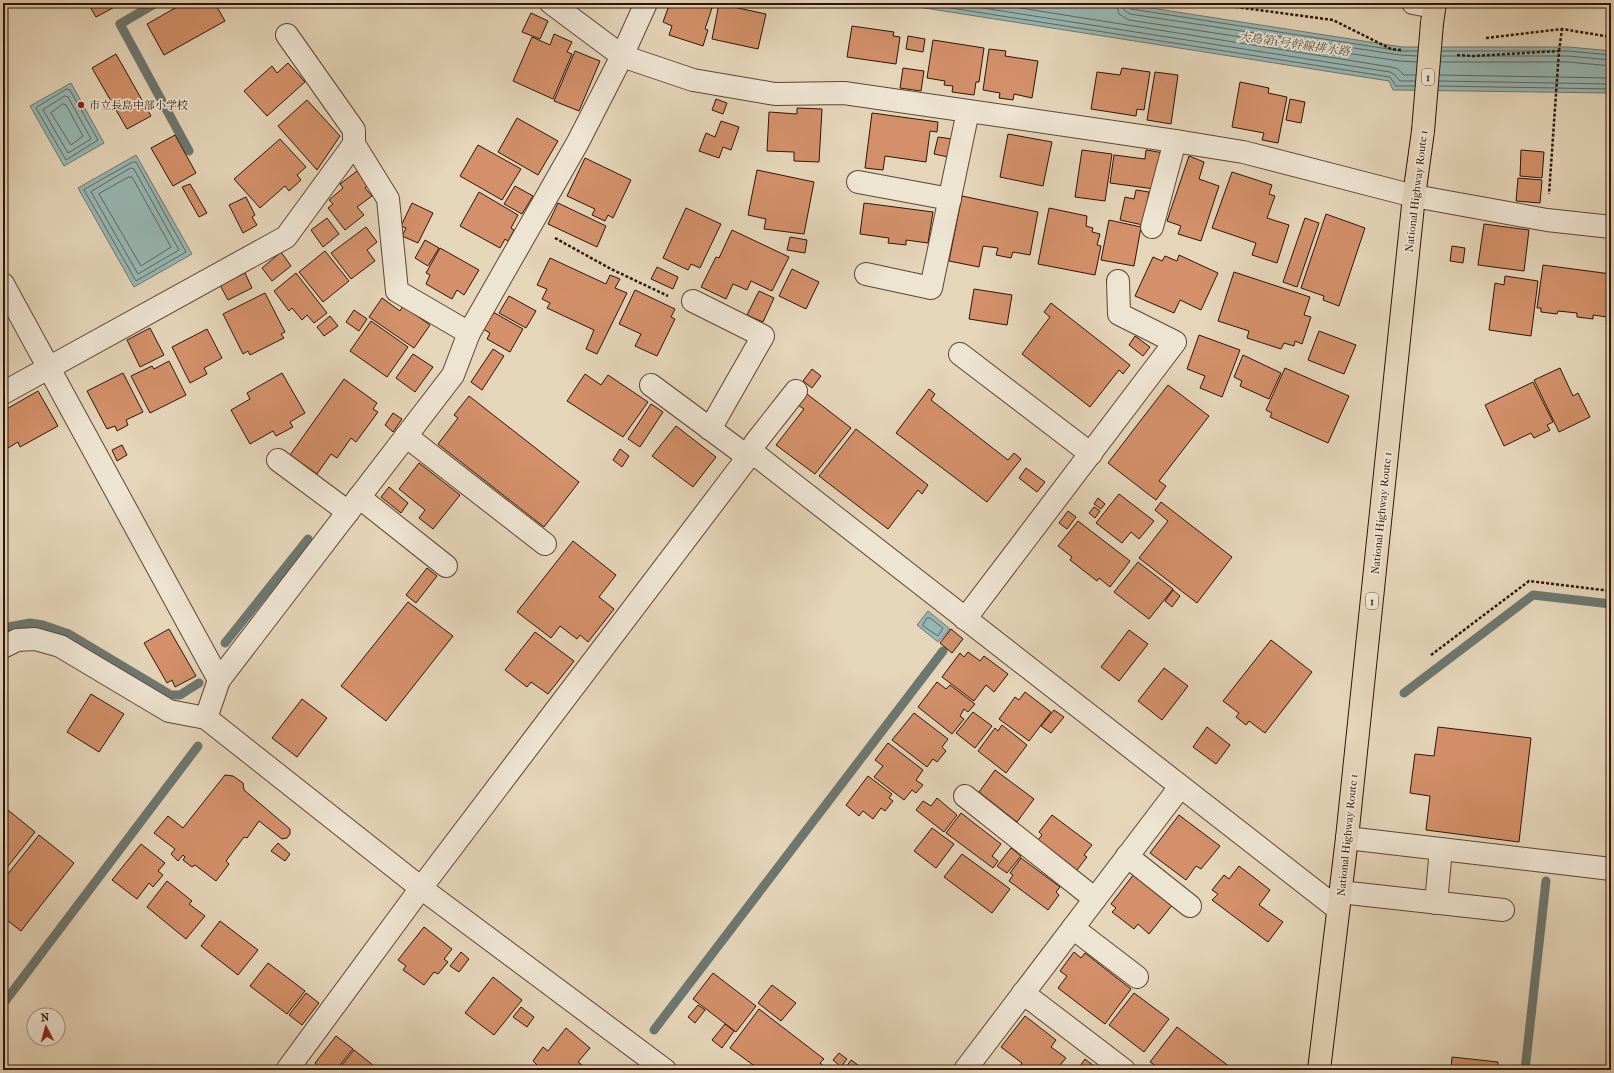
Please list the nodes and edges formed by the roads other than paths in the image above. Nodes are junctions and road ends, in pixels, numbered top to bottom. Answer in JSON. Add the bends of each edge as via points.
{"nodes":[{"id":1,"x":551,"y":3,"type":"edge"},
{"id":2,"x":646,"y":3,"type":"edge"},
{"id":3,"x":1413,"y":3,"type":"edge"},
{"id":4,"x":1434,"y":11,"type":"edge"},
{"id":5,"x":287,"y":35,"type":"dead end"},
{"id":6,"x":622,"y":56,"type":"junction"},
{"id":7,"x":968,"y":111,"type":"junction"},
{"id":8,"x":1175,"y":141,"type":"junction"},
{"id":9,"x":354,"y":144,"type":"junction"},
{"id":10,"x":858,"y":182,"type":"dead end"},
{"id":11,"x":1414,"y":196,"type":"junction"},
{"id":12,"x":950,"y":200,"type":"junction"},
{"id":13,"x":1152,"y":226,"type":"dead end"},
{"id":14,"x":1611,"y":227,"type":"edge"},
{"id":15,"x":866,"y":274,"type":"dead end"},
{"id":16,"x":1118,"y":280,"type":"dead end"},
{"id":17,"x":3,"y":284,"type":"edge"},
{"id":18,"x":693,"y":301,"type":"road end"},
{"id":19,"x":469,"y":333,"type":"junction"},
{"id":20,"x":960,"y":354,"type":"dead end"},
{"id":21,"x":48,"y":368,"type":"junction"},
{"id":22,"x":651,"y":385,"type":"dead end"},
{"id":23,"x":796,"y":391,"type":"dead end"},
{"id":24,"x":3,"y":393,"type":"edge"},
{"id":25,"x":710,"y":429,"type":"junction"},
{"id":26,"x":406,"y":436,"type":"junction"},
{"id":27,"x":1091,"y":454,"type":"junction"},
{"id":28,"x":750,"y":455,"type":"junction"},
{"id":29,"x":278,"y":460,"type":"dead end"},
{"id":30,"x":354,"y":504,"type":"junction"},
{"id":31,"x":545,"y":544,"type":"dead end"},
{"id":32,"x":446,"y":566,"type":"dead end"},
{"id":33,"x":965,"y":619,"type":"junction"},
{"id":34,"x":3,"y":647,"type":"edge"},
{"id":35,"x":219,"y":680,"type":"junction"},
{"id":36,"x":206,"y":718,"type":"junction"},
{"id":37,"x":1180,"y":787,"type":"junction"},
{"id":38,"x":965,"y":796,"type":"dead end"},
{"id":39,"x":1347,"y":838,"type":"junction"},
{"id":40,"x":1441,"y":849,"type":"junction"},
{"id":41,"x":1127,"y":856,"type":"junction"},
{"id":42,"x":1611,"y":869,"type":"edge"},
{"id":43,"x":421,"y":888,"type":"junction"},
{"id":44,"x":1095,"y":899,"type":"junction"},
{"id":45,"x":1339,"y":901,"type":"junction"},
{"id":46,"x":1436,"y":903,"type":"junction"},
{"id":47,"x":1190,"y":906,"type":"dead end"},
{"id":48,"x":1503,"y":910,"type":"dead end"},
{"id":49,"x":1073,"y":928,"type":"junction"},
{"id":50,"x":1137,"y":977,"type":"dead end"},
{"id":51,"x":1024,"y":993,"type":"junction"},
{"id":52,"x":291,"y":1068,"type":"edge"},
{"id":53,"x":972,"y":1068,"type":"edge"},
{"id":54,"x":665,"y":1070,"type":"edge"},
{"id":55,"x":1124,"y":1070,"type":"edge"},
{"id":56,"x":1319,"y":1070,"type":"edge"}],
"edges":[{"from":1,"to":6,"type":"street"},
{"from":2,"to":6,"type":"street"},
{"from":3,"to":4,"type":"street"},
{"from":4,"to":11,"type":"highway","name":"National Highway Route 1","number":"1","bridge":true},
{"from":5,"to":9,"type":"street","via":[[354,130]]},
{"from":6,"to":7,"type":"street","via":[[693,80],[775,94],[844,93]]},
{"from":6,"to":19,"type":"street","via":[[578,142]]},
{"from":7,"to":8,"type":"street"},
{"from":7,"to":12,"type":"street"},
{"from":8,"to":11,"type":"street","via":[[1243,152]]},
{"from":8,"to":13,"type":"street"},
{"from":9,"to":19,"type":"street","via":[[388,199],[398,291]]},
{"from":9,"to":21,"type":"street","via":[[286,237]]},
{"from":10,"to":12,"type":"street"},
{"from":11,"to":14,"type":"street","via":[[1547,220]]},
{"from":11,"to":39,"type":"highway","name":"National Highway Route 1","number":"1"},
{"from":12,"to":15,"type":"street","via":[[931,288]]},
{"from":16,"to":27,"type":"street","via":[[1119,314],[1175,342]]},
{"from":17,"to":21,"type":"street"},
{"from":18,"to":25,"type":"street","via":[[763,336]]},
{"from":19,"to":26,"type":"street","via":[[453,375]]},
{"from":20,"to":27,"type":"street"},
{"from":21,"to":24,"type":"street"},
{"from":21,"to":35,"type":"street"},
{"from":22,"to":25,"type":"street"},
{"from":23,"to":28,"type":"street","via":[[755,443]]},
{"from":25,"to":28,"type":"street"},
{"from":26,"to":30,"type":"street"},
{"from":26,"to":31,"type":"street"},
{"from":27,"to":33,"type":"street"},
{"from":28,"to":33,"type":"street"},
{"from":28,"to":43,"type":"street"},
{"from":29,"to":30,"type":"street"},
{"from":30,"to":32,"type":"street"},
{"from":30,"to":35,"type":"street"},
{"from":33,"to":37,"type":"street"},
{"from":34,"to":36,"type":"street","via":[[17,640],[35,639],[60,646],[169,711]]},
{"from":35,"to":36,"type":"street"},
{"from":36,"to":43,"type":"street"},
{"from":37,"to":41,"type":"street"},
{"from":37,"to":45,"type":"street"},
{"from":38,"to":44,"type":"street"},
{"from":39,"to":40,"type":"street"},
{"from":39,"to":45,"type":"highway","name":"National Highway Route 1","number":"1"},
{"from":40,"to":42,"type":"street"},
{"from":40,"to":46,"type":"street"},
{"from":41,"to":44,"type":"street"},
{"from":41,"to":47,"type":"street"},
{"from":43,"to":52,"type":"street"},
{"from":43,"to":54,"type":"street"},
{"from":44,"to":49,"type":"street"},
{"from":45,"to":46,"type":"street"},
{"from":45,"to":56,"type":"highway","name":"National Highway Route 1","number":"1"},
{"from":46,"to":48,"type":"street"},
{"from":49,"to":50,"type":"street"},
{"from":49,"to":51,"type":"street"},
{"from":51,"to":53,"type":"street"},
{"from":51,"to":55,"type":"street"}]}
